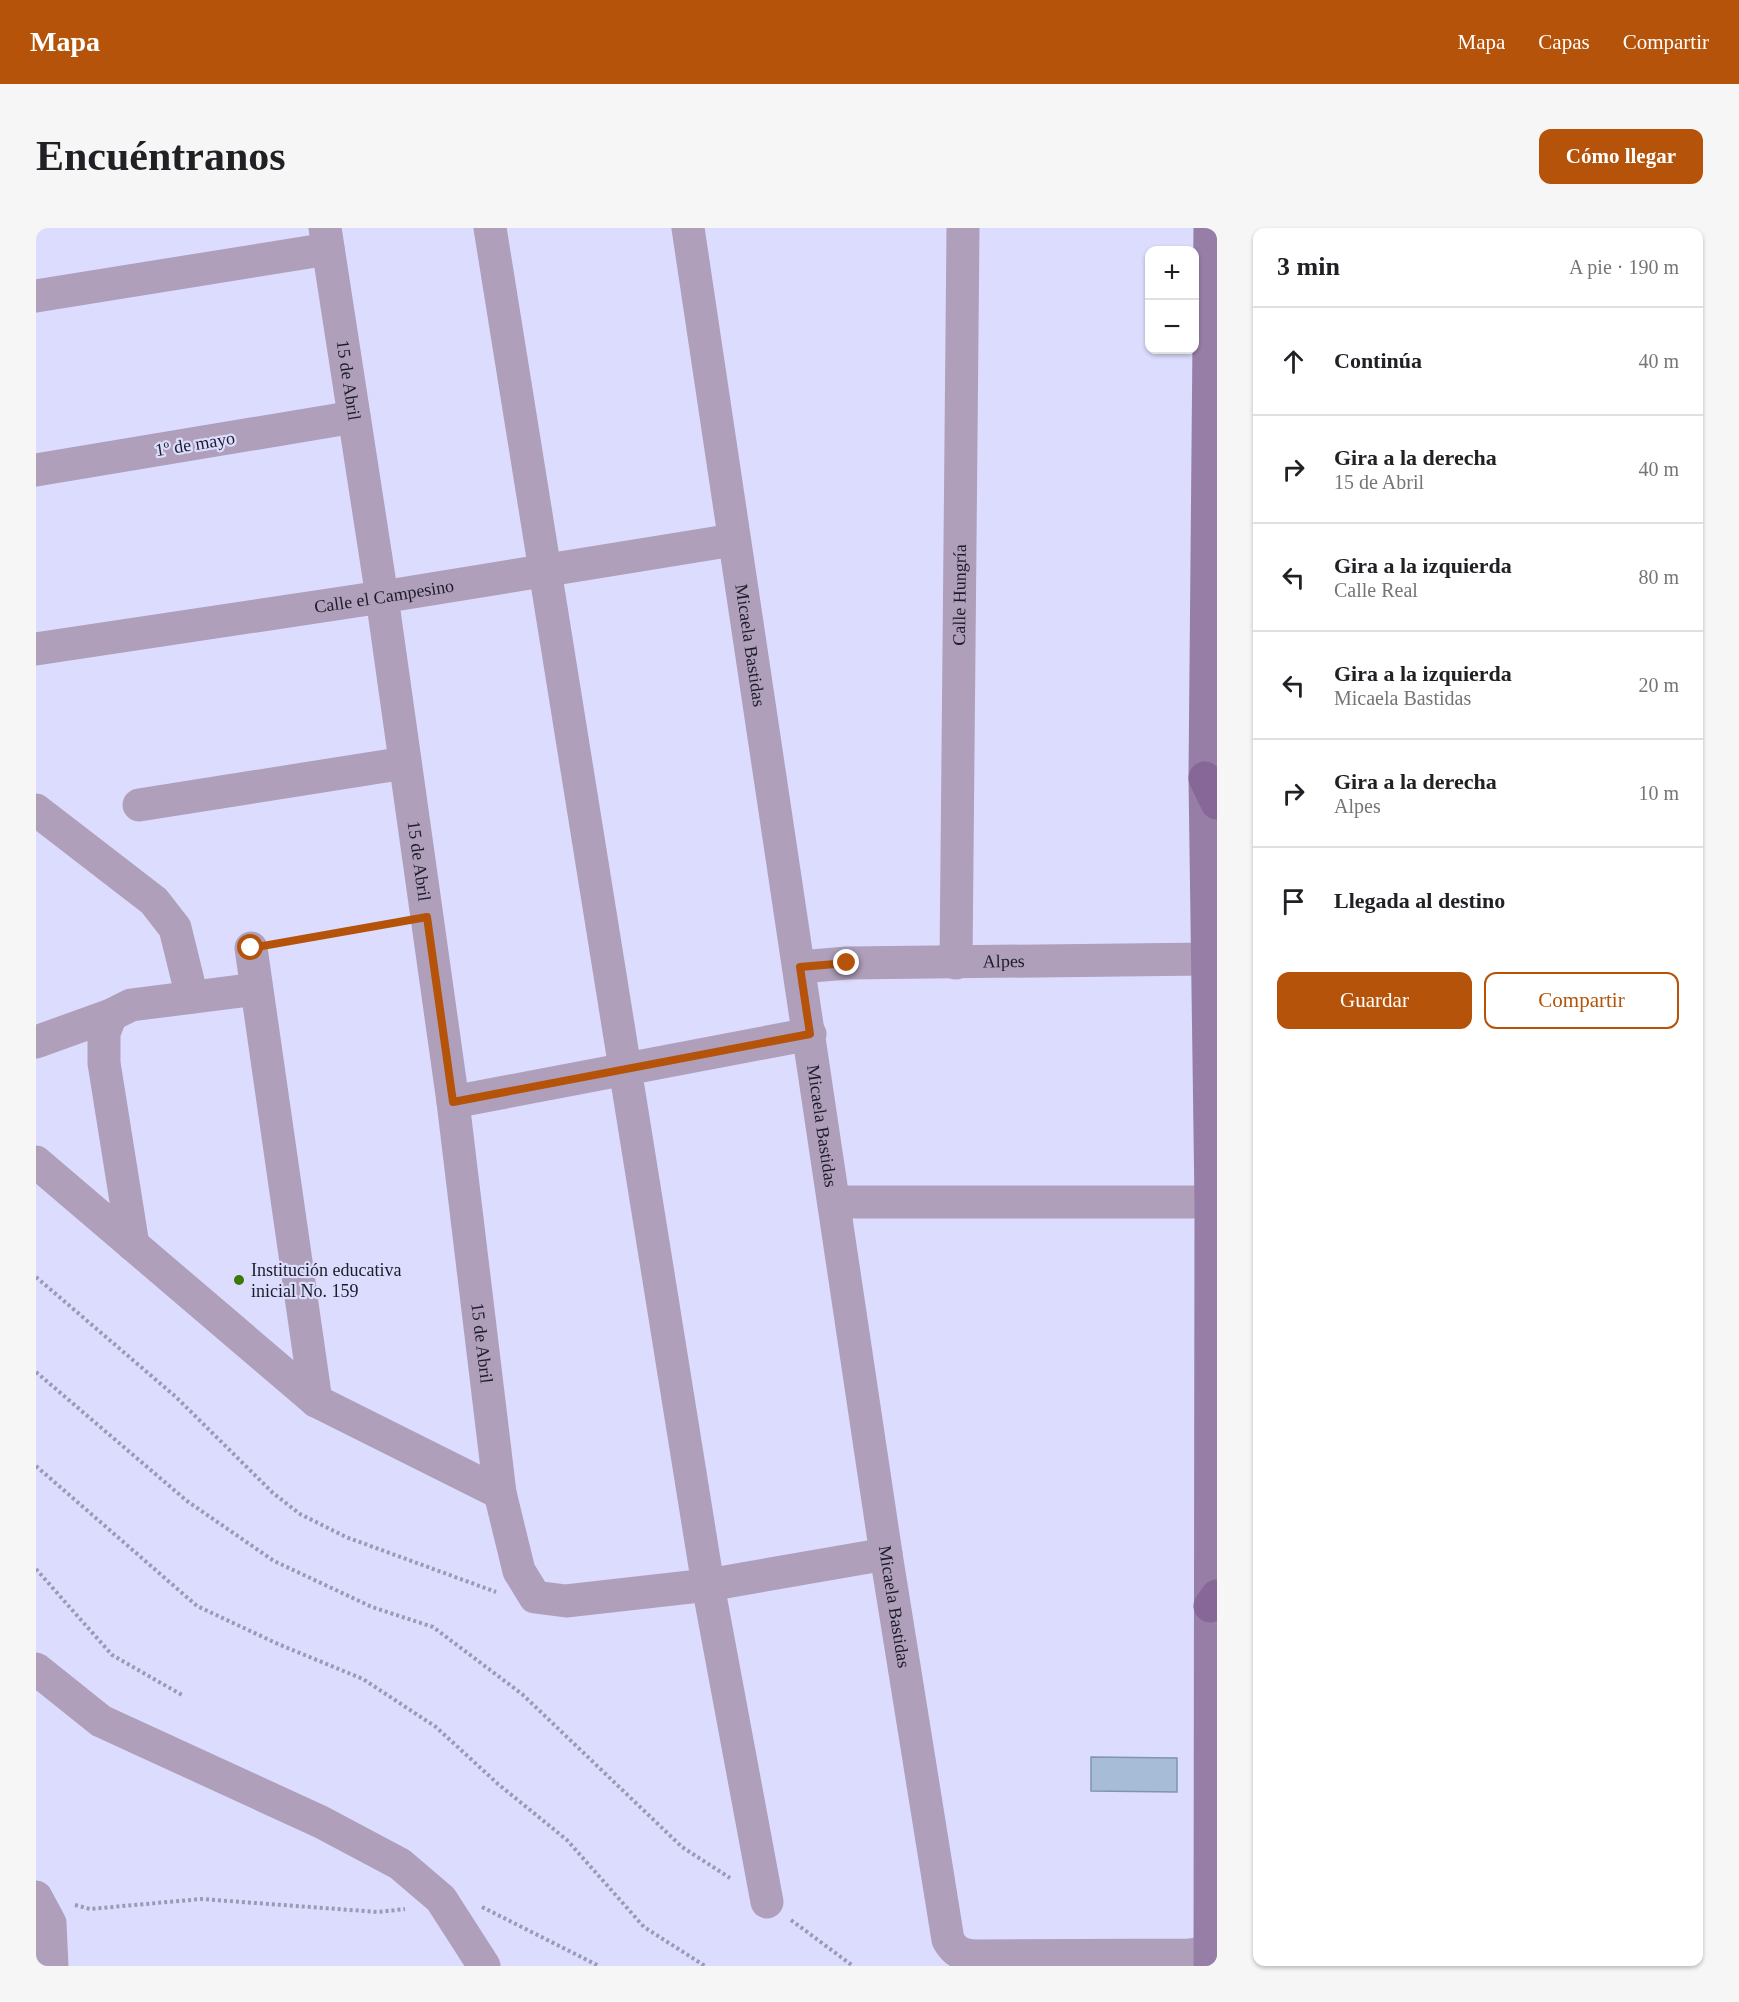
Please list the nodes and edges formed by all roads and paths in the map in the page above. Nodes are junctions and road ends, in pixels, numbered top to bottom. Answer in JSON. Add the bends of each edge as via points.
{"nodes":[{"id":1,"x":490,"y":228,"type":"edge"},
{"id":2,"x":688,"y":228,"type":"edge"},
{"id":3,"x":963,"y":228,"type":"edge"},
{"id":4,"x":1210,"y":228,"type":"edge"},
{"id":5,"x":326,"y":238,"type":"edge"},
{"id":6,"x":36,"y":296,"type":"edge"},
{"id":7,"x":354,"y":417,"type":"junction"},
{"id":8,"x":36,"y":470,"type":"edge"},
{"id":9,"x":733,"y":540,"type":"junction"},
{"id":10,"x":546,"y":571,"type":"junction"},
{"id":11,"x":382,"y":597,"type":"junction"},
{"id":12,"x":36,"y":649,"type":"edge"},
{"id":13,"x":405,"y":763,"type":"junction"},
{"id":14,"x":1211,"y":790,"type":"edge"},
{"id":15,"x":138,"y":805,"type":"dead end"},
{"id":16,"x":36,"y":810,"type":"edge"},
{"id":17,"x":427,"y":917,"type":"junction"},
{"id":18,"x":251,"y":948,"type":"joint"},
{"id":19,"x":1209,"y":959,"type":"junction"},
{"id":20,"x":956,"y":963,"type":"junction"},
{"id":21,"x":800,"y":967,"type":"junction"},
{"id":22,"x":256,"y":988,"type":"junction"},
{"id":23,"x":192,"y":997,"type":"junction"},
{"id":24,"x":111,"y":1015,"type":"junction"},
{"id":25,"x":810,"y":1034,"type":"junction"},
{"id":26,"x":36,"y":1042,"type":"edge"},
{"id":27,"x":627,"y":1069,"type":"junction"},
{"id":28,"x":453,"y":1102,"type":"junction"},
{"id":29,"x":36,"y":1162,"type":"edge"},
{"id":30,"x":834,"y":1202,"type":"junction"},
{"id":31,"x":1211,"y":1202,"type":"junction"},
{"id":32,"x":133,"y":1245,"type":"junction"},
{"id":33,"x":36,"y":1276,"type":"edge"},
{"id":34,"x":36,"y":1372,"type":"edge"},
{"id":35,"x":316,"y":1401,"type":"junction"},
{"id":36,"x":36,"y":1466,"type":"edge"},
{"id":37,"x":500,"y":1492,"type":"junction"},
{"id":38,"x":886,"y":1554,"type":"junction"},
{"id":39,"x":36,"y":1569,"type":"edge"},
{"id":40,"x":708,"y":1585,"type":"junction"},
{"id":41,"x":535,"y":1597,"type":"junction"},
{"id":42,"x":1214,"y":1601,"type":"edge"},
{"id":43,"x":36,"y":1669,"type":"edge"},
{"id":44,"x":182,"y":1695,"type":"dead end"},
{"id":45,"x":36,"y":1897,"type":"edge"},
{"id":46,"x":441,"y":1899,"type":"junction"},
{"id":47,"x":767,"y":1902,"type":"junction"},
{"id":48,"x":68,"y":1903,"type":"dead end"},
{"id":49,"x":1212,"y":1956,"type":"edge"},
{"id":50,"x":52,"y":1966,"type":"edge"},
{"id":51,"x":484,"y":1966,"type":"edge"},
{"id":52,"x":599,"y":1966,"type":"edge"},
{"id":53,"x":705,"y":1966,"type":"edge"},
{"id":54,"x":853,"y":1966,"type":"edge"}],
"edges":[{"from":1,"to":10,"type":"street"},
{"from":2,"to":9,"type":"street","name":"Micaela Bastidas"},
{"from":3,"to":20,"type":"street","name":"Calle Hungría"},
{"from":4,"to":14,"type":"street"},
{"from":5,"to":6,"type":"street"},
{"from":5,"to":7,"type":"street","name":"15 de Abril"},
{"from":7,"to":8,"type":"street","name":"1º de mayo"},
{"from":7,"to":11,"type":"street","name":"15 de Abril"},
{"from":9,"to":10,"type":"street","name":"Calle el Campesino"},
{"from":9,"to":21,"type":"street","name":"Micaela Bastidas"},
{"from":10,"to":11,"type":"street","name":"Calle el Campesino"},
{"from":10,"to":27,"type":"street"},
{"from":11,"to":12,"type":"street","name":"Calle el Campesino"},
{"from":11,"to":13,"type":"street","name":"15 de Abril"},
{"from":13,"to":15,"type":"street"},
{"from":13,"to":17,"type":"street","name":"15 de Abril"},
{"from":14,"to":19,"type":"street"},
{"from":16,"to":23,"type":"street","via":[[154,901],[175,928]]},
{"from":17,"to":18,"type":"path"},
{"from":17,"to":28,"type":"street","name":"15 de Abril"},
{"from":18,"to":22,"type":"street"},
{"from":19,"to":20,"type":"street","name":"Alpes"},
{"from":19,"to":31,"type":"street"},
{"from":20,"to":21,"type":"street","name":"Alpes"},
{"from":21,"to":25,"type":"street","name":"Micaela Bastidas"},
{"from":22,"to":23,"type":"street"},
{"from":22,"to":35,"type":"street"},
{"from":23,"to":24,"type":"street","via":[[131,1005]]},
{"from":24,"to":26,"type":"street"},
{"from":24,"to":32,"type":"street","via":[[104,1033],[104,1063]]},
{"from":25,"to":27,"type":"street"},
{"from":25,"to":30,"type":"street","name":"Micaela Bastidas"},
{"from":27,"to":28,"type":"street"},
{"from":27,"to":40,"type":"street"},
{"from":28,"to":37,"type":"street","name":"15 de Abril"},
{"from":29,"to":32,"type":"street"},
{"from":30,"to":31,"type":"street"},
{"from":30,"to":38,"type":"street","name":"Micaela Bastidas"},
{"from":31,"to":42,"type":"street"},
{"from":32,"to":35,"type":"street"},
{"from":33,"to":41,"type":"path","via":[[176,1397],[273,1493],[300,1514],[346,1537],[512,1598]]},
{"from":34,"to":47,"type":"path","via":[[186,1501],[274,1561],[372,1607],[433,1627],[522,1694],[682,1847]]},
{"from":35,"to":37,"type":"street"},
{"from":36,"to":53,"type":"path","via":[[197,1606],[363,1679],[436,1727],[567,1840],[644,1927]]},
{"from":37,"to":41,"type":"street","name":"15 de Abril","via":[[519,1571]]},
{"from":38,"to":40,"type":"street"},
{"from":38,"to":49,"type":"street","name":"Micaela Bastidas","via":[[945,1929],[953,1950],[975,1956]]},
{"from":39,"to":44,"type":"path","via":[[112,1655]]},
{"from":40,"to":41,"type":"street","via":[[566,1601]]},
{"from":40,"to":47,"type":"street"},
{"from":42,"to":49,"type":"street"},
{"from":43,"to":46,"type":"street","via":[[101,1721],[321,1822],[400,1864]]},
{"from":45,"to":50,"type":"street","via":[[50,1923]]},
{"from":46,"to":48,"type":"path","via":[[409,1909],[378,1912],[201,1899],[90,1909]]},
{"from":46,"to":51,"type":"street"},
{"from":46,"to":52,"type":"path","via":[[488,1908]]},
{"from":47,"to":54,"type":"path"}]}
